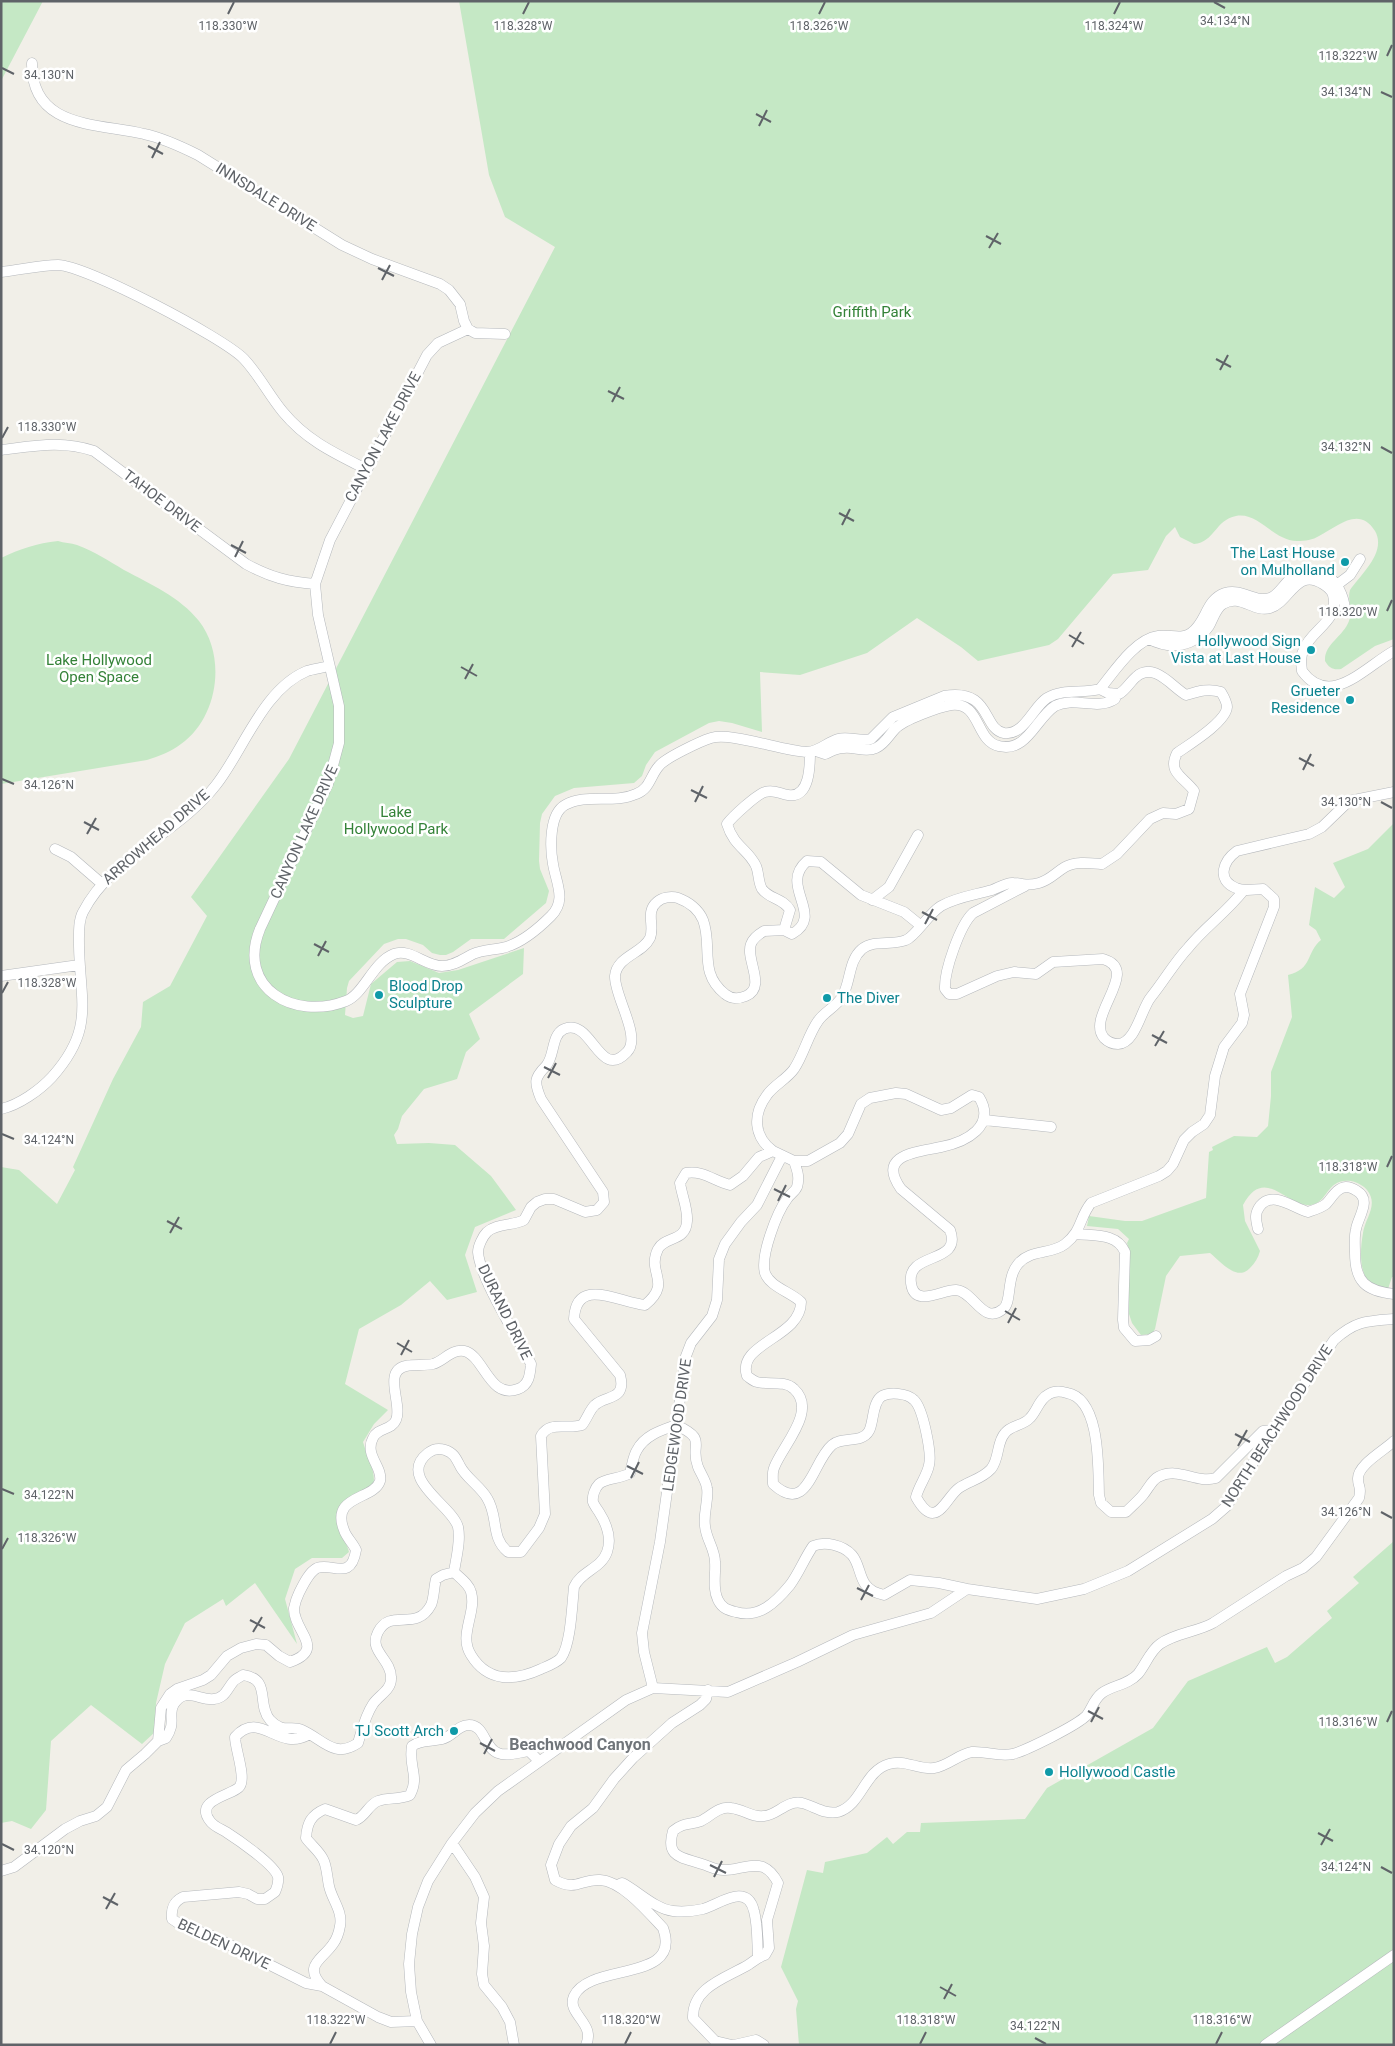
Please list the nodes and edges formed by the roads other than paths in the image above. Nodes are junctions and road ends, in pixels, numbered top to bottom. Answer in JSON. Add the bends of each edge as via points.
{"nodes":[{"id":1,"x":32,"y":63,"type":"dead end"},
{"id":2,"x":1,"y":272,"type":"edge"},
{"id":3,"x":468,"y":329,"type":"junction"},
{"id":4,"x":505,"y":334,"type":"dead end"},
{"id":5,"x":1,"y":450,"type":"edge"},
{"id":6,"x":366,"y":469,"type":"junction"},
{"id":7,"x":1360,"y":559,"type":"dead end"},
{"id":8,"x":315,"y":584,"type":"junction"},
{"id":9,"x":1338,"y":584,"type":"junction"},
{"id":10,"x":1345,"y":609,"type":"dead end"},
{"id":11,"x":1149,"y":639,"type":"junction"},
{"id":12,"x":1394,"y":651,"type":"edge"},
{"id":13,"x":329,"y":666,"type":"junction"},
{"id":14,"x":1100,"y":689,"type":"junction"},
{"id":15,"x":1088,"y":691,"type":"junction"},
{"id":16,"x":1116,"y":695,"type":"junction"},
{"id":17,"x":1086,"y":703,"type":"junction"},
{"id":18,"x":813,"y":751,"type":"junction"},
{"id":19,"x":1394,"y":792,"type":"edge"},
{"id":20,"x":918,"y":836,"type":"dead end"},
{"id":21,"x":55,"y":849,"type":"dead end"},
{"id":22,"x":101,"y":884,"type":"junction"},
{"id":23,"x":1025,"y":886,"type":"junction"},
{"id":24,"x":1244,"y":890,"type":"junction"},
{"id":25,"x":872,"y":900,"type":"junction"},
{"id":26,"x":920,"y":925,"type":"junction"},
{"id":27,"x":784,"y":930,"type":"junction"},
{"id":28,"x":79,"y":965,"type":"junction"},
{"id":29,"x":1,"y":976,"type":"edge"},
{"id":30,"x":1,"y":1109,"type":"edge"},
{"id":31,"x":984,"y":1120,"type":"junction"},
{"id":32,"x":1051,"y":1127,"type":"dead end"},
{"id":33,"x":778,"y":1153,"type":"junction"},
{"id":34,"x":794,"y":1161,"type":"junction"},
{"id":35,"x":1258,"y":1229,"type":"dead end"},
{"id":36,"x":1076,"y":1234,"type":"junction"},
{"id":37,"x":1394,"y":1294,"type":"edge"},
{"id":38,"x":1394,"y":1319,"type":"edge"},
{"id":39,"x":1156,"y":1336,"type":"dead end"},
{"id":40,"x":676,"y":1425,"type":"junction"},
{"id":41,"x":1273,"y":1430,"type":"junction"},
{"id":42,"x":1394,"y":1441,"type":"edge"},
{"id":43,"x":454,"y":1572,"type":"junction"},
{"id":44,"x":967,"y":1589,"type":"junction"},
{"id":45,"x":652,"y":1688,"type":"junction"},
{"id":46,"x":708,"y":1690,"type":"junction"},
{"id":47,"x":308,"y":1735,"type":"junction"},
{"id":48,"x":158,"y":1741,"type":"junction"},
{"id":49,"x":538,"y":1761,"type":"junction"},
{"id":50,"x":452,"y":1843,"type":"junction"},
{"id":51,"x":1,"y":1871,"type":"edge"},
{"id":52,"x":617,"y":1885,"type":"junction"},
{"id":53,"x":1394,"y":1955,"type":"edge"},
{"id":54,"x":758,"y":1957,"type":"junction"},
{"id":55,"x":322,"y":1986,"type":"junction"},
{"id":56,"x":417,"y":2021,"type":"junction"},
{"id":57,"x":431,"y":2045,"type":"edge"},
{"id":58,"x":514,"y":2045,"type":"edge"},
{"id":59,"x":586,"y":2045,"type":"edge"},
{"id":60,"x":733,"y":2045,"type":"edge"},
{"id":61,"x":764,"y":2045,"type":"edge"},
{"id":62,"x":1264,"y":2045,"type":"edge"}],
"edges":[{"from":1,"to":3,"type":"street","name":"INNSDALE DRIVE","via":[[38,93],[53,112],[89,125],[166,140],[198,155],[342,245],[440,284],[460,304]]},
{"from":2,"to":6,"type":"street","via":[[59,265],[136,295],[218,340],[243,358],[300,430],[319,445]]},
{"from":3,"to":4,"type":"street","via":[[475,333]]},
{"from":3,"to":6,"type":"street","name":"CANYON LAKE DRIVE","via":[[438,343],[427,355]]},
{"from":5,"to":8,"type":"street","name":"TAHOE DRIVE","via":[[68,444],[94,452],[246,564],[289,582]]},
{"from":6,"to":8,"type":"street","name":"CANYON LAKE DRIVE","via":[[330,540]]},
{"from":7,"to":9,"type":"street","via":[[1350,575]]},
{"from":8,"to":13,"type":"street","name":"CANYON LAKE DRIVE"},
{"from":9,"to":10,"type":"street"},
{"from":9,"to":11,"type":"street","via":[[1326,575],[1311,572],[1292,577],[1269,598],[1236,592],[1222,594],[1212,602],[1192,633]]},
{"from":11,"to":12,"type":"street","via":[[1164,645],[1183,645],[1202,633],[1224,603],[1239,600],[1269,608],[1277,605],[1298,583],[1310,580],[1318,581],[1330,590],[1335,608],[1303,650],[1302,671],[1310,682],[1318,686],[1337,686]]},
{"from":11,"to":14,"type":"street","via":[[1136,646]]},
{"from":13,"to":18,"type":"street","name":"CANYON LAKE DRIVE","via":[[340,725],[335,764],[260,929],[254,956],[256,967],[273,994],[288,1003],[306,1007],[343,1002],[354,997],[372,973],[395,953],[406,953],[434,965],[450,965],[479,952],[519,942],[551,916],[558,906],[560,893],[552,856],[553,826],[557,813],[565,805],[634,796],[646,788],[664,761],[717,736]]},
{"from":13,"to":22,"type":"street","name":"ARROWHEAD DRIVE","via":[[306,672],[286,684],[262,712],[216,785],[193,809]]},
{"from":14,"to":15,"type":"street"},
{"from":14,"to":16,"type":"street"},
{"from":15,"to":17,"type":"street"},
{"from":15,"to":18,"type":"street","via":[[1065,692],[1048,698],[1017,730],[1008,733],[995,729],[978,703],[960,695],[944,696],[893,717],[871,739],[840,738]]},
{"from":16,"to":17,"type":"street","via":[[1110,702]]},
{"from":16,"to":23,"type":"street","via":[[1137,676],[1147,672],[1158,673],[1186,695],[1214,689],[1222,692],[1227,708],[1223,718],[1177,754],[1173,761],[1179,776],[1194,790],[1189,809],[1176,814],[1163,813],[1150,819],[1118,854],[1102,864],[1075,864],[1065,867],[1054,877]]},
{"from":17,"to":18,"type":"street","via":[[1067,702],[1054,707],[1021,742],[1006,747],[991,743],[970,711],[953,705],[899,726],[875,748],[842,748],[825,754]]},
{"from":18,"to":27,"type":"street","via":[[804,789],[800,793],[790,796],[763,792],[727,824],[738,847],[751,857],[762,889],[783,901],[790,910]]},
{"from":19,"to":24,"type":"street","via":[[1349,801],[1322,827],[1309,834],[1236,851],[1228,857],[1224,872],[1234,888]]},
{"from":20,"to":25,"type":"street","via":[[888,887]]},
{"from":21,"to":22,"type":"street","via":[[71,857]]},
{"from":22,"to":28,"type":"street","name":"ARROWHEAD DRIVE","via":[[81,914]]},
{"from":23,"to":24,"type":"street","via":[[967,919],[954,949],[944,982],[945,989],[950,994],[957,994],[1006,974],[1036,974],[1054,962],[1110,961],[1116,966],[1117,974],[1100,1019],[1100,1030],[1110,1043],[1119,1044],[1133,1035],[1147,1002],[1187,949]]},
{"from":23,"to":26,"type":"street","via":[[1012,882],[967,895],[930,913]]},
{"from":24,"to":36,"type":"street","via":[[1263,889],[1274,900],[1274,907],[1240,994],[1244,1015],[1242,1023],[1224,1047],[1215,1076],[1210,1115],[1184,1140],[1167,1171],[1091,1203]]},
{"from":25,"to":26,"type":"street","via":[[904,912]]},
{"from":25,"to":27,"type":"street","via":[[861,895],[821,862],[807,861],[797,873],[796,883],[804,904],[804,922],[792,934]]},
{"from":26,"to":33,"type":"street","via":[[908,940],[874,944],[857,954],[841,998],[818,1020],[794,1069],[767,1095],[760,1107],[757,1131],[761,1139]]},
{"from":27,"to":48,"type":"street","name":"DURAND DRIVE","via":[[764,931],[751,942],[754,989],[748,996],[737,999],[727,996],[712,980],[704,921],[698,911],[677,898],[656,902],[651,911],[650,938],[630,954],[615,976],[632,1041],[631,1049],[618,1059],[610,1060],[600,1054],[581,1031],[574,1028],[563,1030],[556,1037],[551,1059],[536,1078],[540,1099],[602,1192],[604,1202],[597,1210],[585,1212],[554,1199],[537,1202],[524,1220],[488,1230],[478,1251],[489,1284],[531,1364],[525,1385],[517,1390],[505,1390],[484,1374],[476,1357],[464,1351],[454,1352],[431,1364],[400,1368],[394,1380],[396,1420],[373,1436],[371,1444],[380,1481],[375,1489],[348,1503],[342,1516],[344,1531],[356,1550],[354,1559],[340,1570],[319,1567],[311,1572],[294,1607],[307,1642],[306,1653],[290,1662],[266,1645],[256,1644],[227,1656],[211,1675],[170,1694],[162,1708]]},
{"from":28,"to":29,"type":"street"},
{"from":28,"to":30,"type":"street","name":"ARROWHEAD DRIVE","via":[[84,1010],[75,1042],[61,1067],[47,1082],[27,1097]]},
{"from":31,"to":32,"type":"street"},
{"from":31,"to":34,"type":"street","via":[[982,1103],[979,1097],[972,1095],[951,1108],[941,1110],[906,1094],[878,1095],[861,1104],[848,1134],[840,1143],[808,1161]]},
{"from":31,"to":36,"type":"street","via":[[980,1129],[952,1144],[905,1154],[893,1170],[901,1188],[950,1230],[953,1237],[948,1251],[920,1263],[913,1270],[911,1285],[915,1292],[931,1297],[955,1290],[969,1295],[983,1311],[997,1312],[1008,1303],[1012,1271],[1022,1258],[1064,1245]]},
{"from":33,"to":34,"type":"street"},
{"from":33,"to":40,"type":"street","name":"LEDGEWOOD DRIVE","via":[[757,1205],[725,1244],[719,1259],[717,1300],[712,1316],[691,1343],[686,1356]]},
{"from":33,"to":43,"type":"street","via":[[759,1157],[743,1176],[730,1185],[696,1171],[686,1173],[680,1183],[687,1222],[678,1237],[658,1249],[655,1263],[659,1286],[655,1297],[645,1305],[592,1293],[579,1299],[574,1318],[620,1375],[622,1383],[614,1396],[595,1405],[582,1425],[572,1428],[551,1426],[544,1430],[541,1436],[545,1514],[540,1528],[521,1552],[508,1552],[501,1546],[487,1497],[458,1459],[441,1449],[426,1454],[420,1462],[420,1479],[456,1520],[458,1528]]},
{"from":34,"to":41,"type":"street","via":[[799,1175],[796,1189],[779,1214],[764,1260],[765,1273],[770,1280],[795,1296],[801,1302],[801,1309],[790,1327],[748,1357],[744,1368],[747,1376],[757,1382],[793,1388],[800,1398],[803,1408],[800,1419],[774,1469],[773,1484],[781,1491],[788,1494],[806,1487],[825,1452],[841,1440],[862,1438],[868,1432],[876,1404],[881,1397],[892,1394],[914,1399],[920,1409],[930,1464],[916,1497],[926,1510],[932,1512],[941,1511],[954,1492],[991,1469],[1006,1431],[1030,1419],[1042,1400],[1060,1391],[1079,1399],[1091,1417],[1098,1495],[1111,1512],[1126,1512],[1156,1477],[1165,1474],[1183,1473],[1207,1480],[1216,1478],[1264,1431]]},
{"from":35,"to":37,"type":"street","via":[[1255,1216],[1268,1200],[1276,1198],[1308,1212],[1325,1205],[1339,1190],[1346,1187],[1354,1189],[1361,1194],[1364,1203],[1356,1229],[1358,1276],[1373,1290]]},
{"from":36,"to":39,"type":"street","via":[[1113,1238],[1122,1244],[1125,1252],[1124,1328],[1135,1341]]},
{"from":38,"to":41,"type":"street","name":"NORTH BEACHWOOD DRIVE","via":[[1363,1322],[1346,1328],[1334,1340]]},
{"from":40,"to":43,"type":"street","via":[[646,1440],[637,1450],[630,1473],[600,1483],[594,1491],[593,1502],[605,1522],[609,1540],[607,1552],[601,1562],[578,1578],[566,1648],[553,1664],[507,1679],[481,1668],[470,1654],[466,1639],[471,1591]]},
{"from":40,"to":44,"type":"street","via":[[691,1431],[697,1443],[697,1466],[707,1488],[705,1528],[713,1548],[714,1586],[724,1609],[755,1614],[768,1607],[790,1585],[813,1546],[820,1543],[841,1547],[852,1556],[860,1576],[873,1592],[884,1595],[910,1580]]},
{"from":40,"to":45,"type":"street","name":"LEDGEWOOD DRIVE","via":[[660,1542],[642,1634]]},
{"from":41,"to":44,"type":"street","name":"NORTH BEACHWOOD DRIVE","via":[[1227,1506],[1212,1519],[1128,1571],[1084,1589],[1037,1599]]},
{"from":42,"to":54,"type":"street","via":[[1360,1471],[1359,1498],[1316,1557],[1213,1623],[1161,1643],[1138,1674],[1097,1697],[1086,1715],[1077,1722],[1014,1753],[971,1752],[933,1768],[897,1762],[888,1764],[870,1777],[847,1808],[837,1812],[802,1803],[792,1803],[764,1816],[724,1808],[673,1831],[671,1847],[680,1857],[724,1870],[755,1865],[774,1876],[778,1884],[766,1920],[769,1948],[765,1955]]},
{"from":43,"to":47,"type":"street","via":[[436,1579],[432,1603],[424,1614],[414,1620],[385,1622],[378,1632],[375,1643],[378,1653],[388,1664],[392,1676],[386,1691],[366,1715],[358,1743],[350,1749],[341,1750]]},
{"from":44,"to":46,"type":"street","via":[[931,1613],[853,1635],[741,1688],[728,1692]]},
{"from":45,"to":46,"type":"street"},
{"from":45,"to":49,"type":"street","via":[[626,1700]]},
{"from":46,"to":52,"type":"street","via":[[700,1705],[672,1723],[633,1758],[593,1808],[571,1826],[559,1844],[551,1865],[555,1880],[574,1886],[600,1880]]},
{"from":47,"to":48,"type":"street","via":[[302,1730],[278,1726],[270,1719],[265,1711],[260,1685],[252,1676],[243,1675],[221,1698],[212,1700],[192,1694],[181,1697],[171,1711],[171,1728],[166,1738]]},
{"from":47,"to":55,"type":"street","name":"BELDEN DRIVE","via":[[287,1739],[263,1728],[249,1726],[241,1730],[235,1736],[242,1773],[240,1786],[220,1796],[208,1807],[206,1815],[210,1822],[274,1869],[278,1876],[275,1892],[265,1899],[239,1892],[183,1897],[176,1900],[172,1919],[306,1983]]},
{"from":48,"to":51,"type":"street","via":[[126,1770],[107,1807],[96,1816],[65,1829],[14,1867]]},
{"from":49,"to":50,"type":"street","via":[[498,1791]]},
{"from":49,"to":55,"type":"street","via":[[529,1751],[498,1753],[480,1730],[467,1725],[448,1737],[419,1741],[412,1746],[410,1762],[416,1780],[410,1795],[374,1802],[362,1818],[356,1820],[325,1809],[316,1813],[306,1827],[306,1838],[323,1859],[341,1917],[332,1945],[321,1955],[315,1967],[316,1979]]},
{"from":50,"to":56,"type":"street","via":[[428,1881],[412,1934],[409,1964]]},
{"from":50,"to":58,"type":"street","via":[[484,1897],[481,1923],[484,1984],[510,2022]]},
{"from":52,"to":54,"type":"street","via":[[622,1883],[670,1911],[704,1909],[733,1896],[750,1900]]},
{"from":52,"to":59,"type":"street","via":[[663,1928],[666,1945],[661,1955],[646,1966],[614,1974],[579,1989],[573,2004],[587,2029]]},
{"from":53,"to":62,"type":"street"},
{"from":54,"to":60,"type":"street","via":[[708,1986],[693,2010],[693,2018],[716,2041]]},
{"from":55,"to":56,"type":"street","name":"BELDEN DRIVE","via":[[378,2017],[392,2022]]},
{"from":56,"to":57,"type":"street"},
{"from":60,"to":61,"type":"street","via":[[756,2040]]}]}
